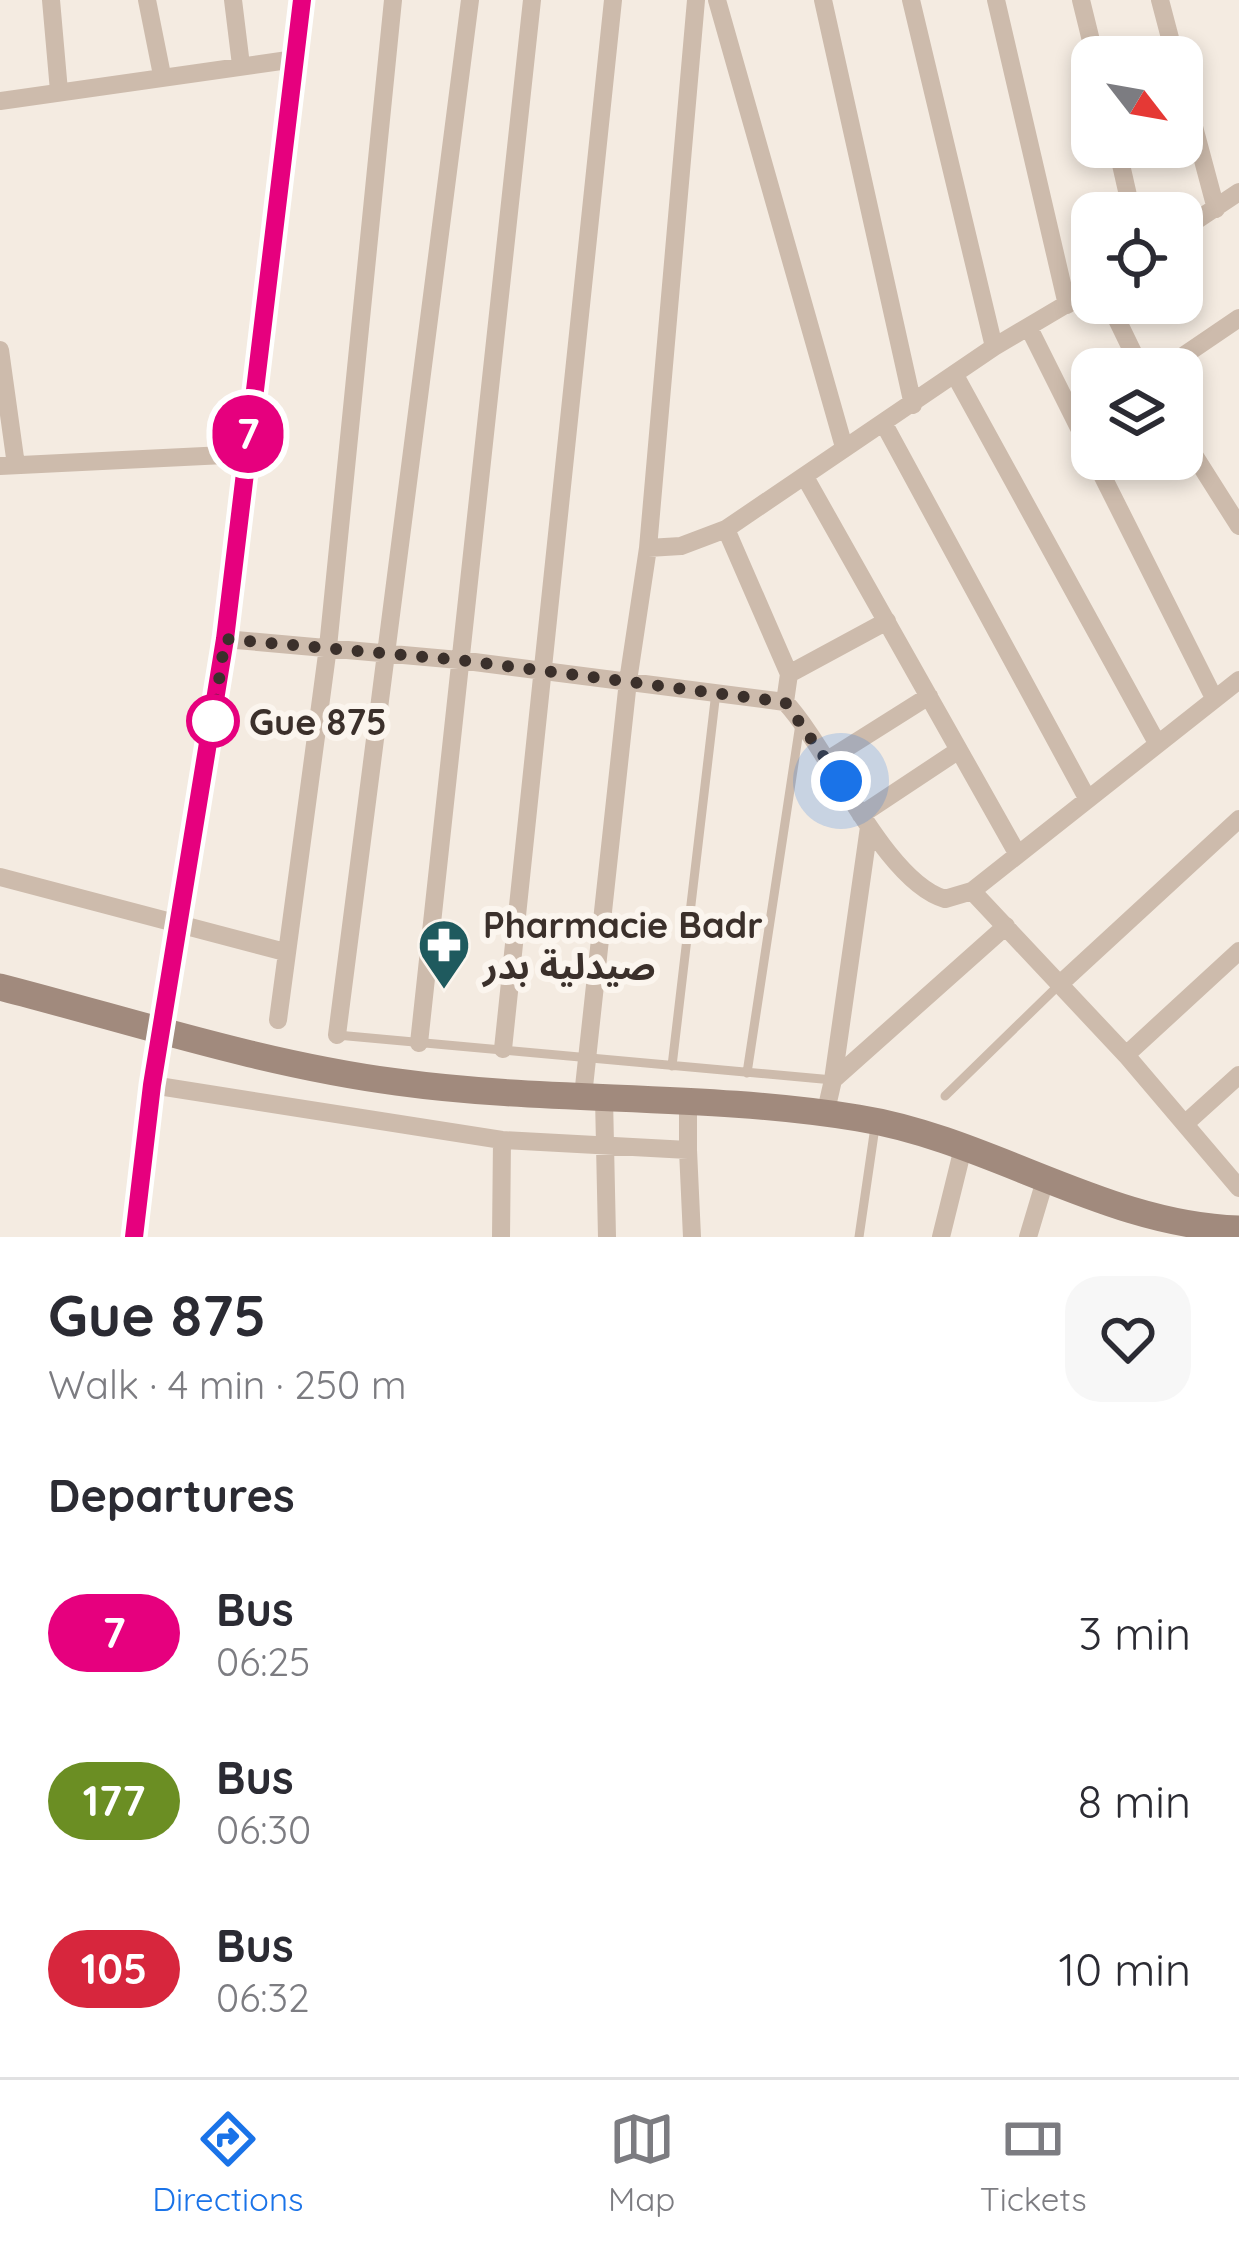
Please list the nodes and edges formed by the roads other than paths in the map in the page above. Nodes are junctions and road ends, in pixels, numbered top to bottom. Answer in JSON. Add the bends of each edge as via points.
{"nodes":[{"id":1,"x":51,"y":0,"type":"edge"},
{"id":2,"x":147,"y":0,"type":"edge"},
{"id":3,"x":233,"y":0,"type":"edge"},
{"id":4,"x":302,"y":0,"type":"edge"},
{"id":5,"x":393,"y":0,"type":"edge"},
{"id":6,"x":470,"y":0,"type":"edge"},
{"id":7,"x":532,"y":0,"type":"edge"},
{"id":8,"x":613,"y":0,"type":"edge"},
{"id":9,"x":696,"y":0,"type":"edge"},
{"id":10,"x":717,"y":0,"type":"edge"},
{"id":11,"x":823,"y":0,"type":"edge"},
{"id":12,"x":910,"y":0,"type":"edge"},
{"id":13,"x":996,"y":0,"type":"edge"},
{"id":14,"x":1082,"y":0,"type":"edge"},
{"id":15,"x":1160,"y":0,"type":"edge"},
{"id":16,"x":1090,"y":36,"type":"edge"},
{"id":17,"x":1169,"y":36,"type":"edge"},
{"id":18,"x":295,"y":59,"type":"junction"},
{"id":19,"x":241,"y":65,"type":"junction"},
{"id":20,"x":162,"y":75,"type":"junction"},
{"id":21,"x":59,"y":91,"type":"junction"},
{"id":22,"x":0,"y":101,"type":"edge"},
{"id":23,"x":1203,"y":160,"type":"edge"},
{"id":24,"x":1238,"y":195,"type":"edge"},
{"id":25,"x":1216,"y":209,"type":"junction"},
{"id":26,"x":1203,"y":217,"type":"edge"},
{"id":27,"x":1071,"y":302,"type":"edge"},
{"id":28,"x":1066,"y":305,"type":"junction"},
{"id":29,"x":1239,"y":318,"type":"edge"},
{"id":30,"x":1030,"y":329,"type":"junction"},
{"id":31,"x":994,"y":346,"type":"junction"},
{"id":32,"x":1195,"y":348,"type":"edge"},
{"id":33,"x":0,"y":350,"type":"edge"},
{"id":34,"x":956,"y":377,"type":"junction"},
{"id":35,"x":913,"y":404,"type":"junction"},
{"id":36,"x":1071,"y":412,"type":"edge"},
{"id":37,"x":884,"y":424,"type":"junction"},
{"id":38,"x":844,"y":447,"type":"junction"},
{"id":39,"x":245,"y":454,"type":"junction"},
{"id":40,"x":8,"y":465,"type":"edge"},
{"id":41,"x":1203,"y":468,"type":"edge"},
{"id":42,"x":806,"y":477,"type":"junction"},
{"id":43,"x":1105,"y":480,"type":"edge"},
{"id":44,"x":1238,"y":522,"type":"edge"},
{"id":45,"x":726,"y":529,"type":"junction"},
{"id":46,"x":648,"y":548,"type":"junction"},
{"id":47,"x":887,"y":621,"type":"junction"},
{"id":48,"x":225,"y":639,"type":"junction"},
{"id":49,"x":328,"y":647,"type":"junction"},
{"id":50,"x":387,"y":653,"type":"junction"},
{"id":51,"x":459,"y":660,"type":"junction"},
{"id":52,"x":541,"y":670,"type":"junction"},
{"id":53,"x":789,"y":674,"type":"junction"},
{"id":54,"x":1239,"y":680,"type":"edge"},
{"id":55,"x":628,"y":681,"type":"junction"},
{"id":56,"x":716,"y":692,"type":"junction"},
{"id":57,"x":929,"y":696,"type":"junction"},
{"id":58,"x":1214,"y":698,"type":"junction"},
{"id":59,"x":785,"y":702,"type":"junction"},
{"id":60,"x":801,"y":719,"type":"junction"},
{"id":61,"x":1157,"y":743,"type":"junction"},
{"id":62,"x":959,"y":750,"type":"junction"},
{"id":63,"x":830,"y":759,"type":"junction"},
{"id":64,"x":1087,"y":798,"type":"junction"},
{"id":65,"x":1239,"y":819,"type":"edge"},
{"id":66,"x":865,"y":821,"type":"junction"},
{"id":67,"x":1017,"y":853,"type":"junction"},
{"id":68,"x":0,"y":877,"type":"edge"},
{"id":69,"x":972,"y":891,"type":"junction"},
{"id":70,"x":182,"y":926,"type":"junction"},
{"id":71,"x":1006,"y":926,"type":"junction"},
{"id":72,"x":1239,"y":951,"type":"edge"},
{"id":73,"x":285,"y":952,"type":"junction"},
{"id":74,"x":1061,"y":983,"type":"junction"},
{"id":75,"x":0,"y":987,"type":"edge"},
{"id":76,"x":278,"y":1020,"type":"dead end"},
{"id":77,"x":161,"y":1034,"type":"junction"},
{"id":78,"x":337,"y":1035,"type":"joint"},
{"id":79,"x":419,"y":1043,"type":"junction"},
{"id":80,"x":503,"y":1049,"type":"junction"},
{"id":81,"x":1126,"y":1055,"type":"junction"},
{"id":82,"x":587,"y":1058,"type":"junction"},
{"id":83,"x":672,"y":1066,"type":"junction"},
{"id":84,"x":747,"y":1073,"type":"junction"},
{"id":85,"x":1239,"y":1075,"type":"edge"},
{"id":86,"x":833,"y":1081,"type":"junction"},
{"id":87,"x":152,"y":1085,"type":"junction"},
{"id":88,"x":945,"y":1096,"type":"dead end"},
{"id":89,"x":594,"y":1097,"type":"junction"},
{"id":90,"x":688,"y":1104,"type":"junction"},
{"id":91,"x":825,"y":1114,"type":"junction"},
{"id":92,"x":876,"y":1121,"type":"junction"},
{"id":93,"x":1186,"y":1122,"type":"junction"},
{"id":94,"x":502,"y":1140,"type":"junction"},
{"id":95,"x":964,"y":1144,"type":"junction"},
{"id":96,"x":607,"y":1149,"type":"junction"},
{"id":97,"x":688,"y":1150,"type":"junction"},
{"id":98,"x":1046,"y":1177,"type":"junction"},
{"id":99,"x":1239,"y":1188,"type":"edge"},
{"id":100,"x":1222,"y":1232,"type":"edge"},
{"id":101,"x":134,"y":1237,"type":"edge"},
{"id":102,"x":501,"y":1237,"type":"edge"},
{"id":103,"x":607,"y":1237,"type":"edge"},
{"id":104,"x":692,"y":1237,"type":"edge"},
{"id":105,"x":859,"y":1237,"type":"edge"},
{"id":106,"x":941,"y":1237,"type":"edge"},
{"id":107,"x":1028,"y":1237,"type":"edge"}],
"edges":[{"from":1,"to":21,"type":"street"},
{"from":2,"to":20,"type":"street"},
{"from":3,"to":19,"type":"street"},
{"from":4,"to":18,"type":"street"},
{"from":5,"to":49,"type":"street"},
{"from":6,"to":50,"type":"street"},
{"from":7,"to":51,"type":"street"},
{"from":8,"to":52,"type":"street"},
{"from":9,"to":46,"type":"street"},
{"from":10,"to":38,"type":"street"},
{"from":11,"to":35,"type":"street"},
{"from":12,"to":31,"type":"street"},
{"from":13,"to":28,"type":"street"},
{"from":14,"to":16,"type":"street"},
{"from":15,"to":17,"type":"street"},
{"from":18,"to":19,"type":"street"},
{"from":18,"to":39,"type":"street"},
{"from":19,"to":20,"type":"street"},
{"from":20,"to":21,"type":"street"},
{"from":21,"to":22,"type":"street"},
{"from":23,"to":25,"type":"street"},
{"from":24,"to":25,"type":"street"},
{"from":25,"to":26,"type":"street"},
{"from":27,"to":28,"type":"street"},
{"from":28,"to":30,"type":"street"},
{"from":29,"to":32,"type":"street"},
{"from":30,"to":31,"type":"street"},
{"from":30,"to":36,"type":"street"},
{"from":31,"to":34,"type":"street"},
{"from":33,"to":40,"type":"street"},
{"from":34,"to":35,"type":"street"},
{"from":34,"to":61,"type":"street"},
{"from":35,"to":37,"type":"street"},
{"from":37,"to":38,"type":"street"},
{"from":37,"to":64,"type":"street"},
{"from":38,"to":42,"type":"street"},
{"from":39,"to":40,"type":"street"},
{"from":39,"to":48,"type":"street"},
{"from":41,"to":44,"type":"street"},
{"from":42,"to":45,"type":"street"},
{"from":42,"to":47,"type":"street"},
{"from":43,"to":58,"type":"street"},
{"from":45,"to":46,"type":"street","via":[[681,547]]},
{"from":45,"to":53,"type":"street"},
{"from":46,"to":55,"type":"street"},
{"from":47,"to":53,"type":"street"},
{"from":47,"to":57,"type":"street"},
{"from":48,"to":49,"type":"street"},
{"from":48,"to":70,"type":"street"},
{"from":49,"to":50,"type":"street"},
{"from":49,"to":73,"type":"street"},
{"from":50,"to":51,"type":"street"},
{"from":50,"to":78,"type":"street"},
{"from":51,"to":52,"type":"street"},
{"from":51,"to":79,"type":"street"},
{"from":52,"to":55,"type":"street"},
{"from":52,"to":80,"type":"street"},
{"from":53,"to":59,"type":"street"},
{"from":54,"to":58,"type":"street"},
{"from":55,"to":56,"type":"street"},
{"from":55,"to":82,"type":"street"},
{"from":56,"to":59,"type":"street"},
{"from":56,"to":83,"type":"lane"},
{"from":57,"to":62,"type":"street"},
{"from":57,"to":63,"type":"street"},
{"from":58,"to":61,"type":"street"},
{"from":59,"to":60,"type":"street"},
{"from":60,"to":63,"type":"street"},
{"from":60,"to":84,"type":"lane"},
{"from":61,"to":64,"type":"street"},
{"from":62,"to":66,"type":"street"},
{"from":62,"to":67,"type":"street"},
{"from":63,"to":66,"type":"street"},
{"from":64,"to":67,"type":"street"},
{"from":65,"to":74,"type":"street"},
{"from":66,"to":69,"type":"street","via":[[933,895]]},
{"from":66,"to":86,"type":"street"},
{"from":67,"to":69,"type":"street"},
{"from":68,"to":70,"type":"street"},
{"from":69,"to":71,"type":"street"},
{"from":70,"to":73,"type":"street"},
{"from":70,"to":77,"type":"street"},
{"from":71,"to":74,"type":"street"},
{"from":71,"to":86,"type":"street"},
{"from":72,"to":81,"type":"street"},
{"from":73,"to":76,"type":"street"},
{"from":74,"to":81,"type":"street"},
{"from":74,"to":88,"type":"lane"},
{"from":75,"to":77,"type":"street"},
{"from":77,"to":87,"type":"street"},
{"from":77,"to":89,"type":"street","via":[[378,1079]]},
{"from":78,"to":79,"type":"lane"},
{"from":79,"to":80,"type":"lane"},
{"from":80,"to":82,"type":"lane"},
{"from":81,"to":93,"type":"street"},
{"from":82,"to":83,"type":"lane"},
{"from":82,"to":89,"type":"street"},
{"from":83,"to":84,"type":"lane"},
{"from":84,"to":86,"type":"lane"},
{"from":85,"to":93,"type":"street"},
{"from":86,"to":91,"type":"street"},
{"from":87,"to":94,"type":"street"},
{"from":87,"to":101,"type":"street"},
{"from":89,"to":90,"type":"street"},
{"from":89,"to":96,"type":"street"},
{"from":90,"to":91,"type":"street"},
{"from":90,"to":97,"type":"street"},
{"from":91,"to":92,"type":"street"},
{"from":92,"to":95,"type":"street"},
{"from":92,"to":105,"type":"lane"},
{"from":93,"to":99,"type":"street"},
{"from":94,"to":96,"type":"street"},
{"from":94,"to":102,"type":"street"},
{"from":95,"to":98,"type":"street"},
{"from":95,"to":106,"type":"street"},
{"from":96,"to":97,"type":"street"},
{"from":96,"to":103,"type":"street"},
{"from":97,"to":104,"type":"street"},
{"from":98,"to":100,"type":"street","via":[[1147,1215]]},
{"from":98,"to":107,"type":"street"}]}
